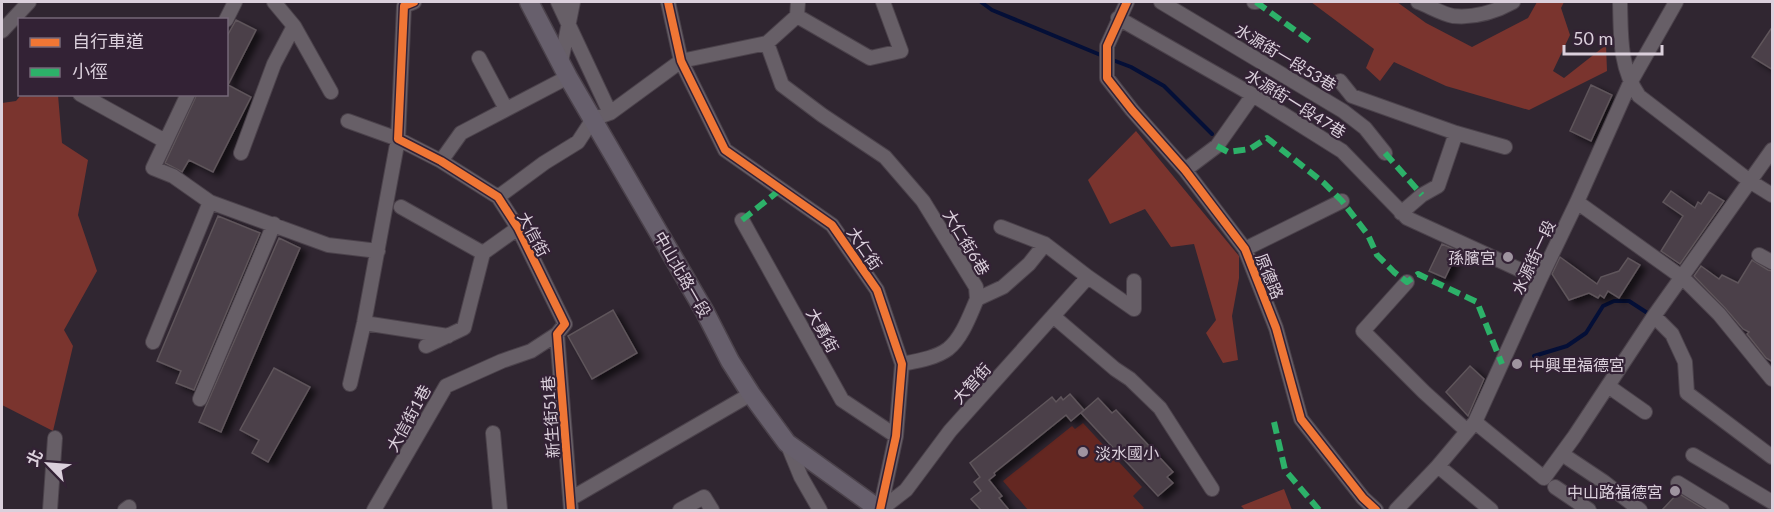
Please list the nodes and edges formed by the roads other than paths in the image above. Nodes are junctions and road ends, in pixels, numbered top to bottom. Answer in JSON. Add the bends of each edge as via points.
{"nodes":[{"id":1,"x":29,"y":2,"type":"edge"},
{"id":2,"x":235,"y":2,"type":"edge"},
{"id":3,"x":274,"y":2,"type":"edge"},
{"id":4,"x":529,"y":2,"type":"edge"},
{"id":5,"x":558,"y":2,"type":"edge"},
{"id":6,"x":573,"y":2,"type":"edge"},
{"id":7,"x":668,"y":2,"type":"edge"},
{"id":8,"x":884,"y":2,"type":"edge"},
{"id":9,"x":1127,"y":2,"type":"edge"},
{"id":10,"x":1161,"y":2,"type":"edge"},
{"id":11,"x":1418,"y":2,"type":"edge"},
{"id":12,"x":1513,"y":2,"type":"edge"},
{"id":13,"x":1620,"y":2,"type":"edge"},
{"id":14,"x":1676,"y":2,"type":"edge"},
{"id":15,"x":406,"y":3,"type":"edge"},
{"id":16,"x":798,"y":9,"type":"edge"},
{"id":17,"x":227,"y":18,"type":"edge"},
{"id":18,"x":1118,"y":18,"type":"junction"},
{"id":19,"x":568,"y":22,"type":"junction"},
{"id":20,"x":294,"y":26,"type":"junction"},
{"id":21,"x":2,"y":31,"type":"edge"},
{"id":22,"x":767,"y":43,"type":"junction"},
{"id":23,"x":479,"y":58,"type":"dead end"},
{"id":24,"x":681,"y":61,"type":"junction"},
{"id":25,"x":565,"y":70,"type":"junction"},
{"id":26,"x":1340,"y":81,"type":"dead end"},
{"id":27,"x":1630,"y":83,"type":"junction"},
{"id":28,"x":331,"y":92,"type":"dead end"},
{"id":29,"x":1253,"y":95,"type":"junction"},
{"id":30,"x":84,"y":96,"type":"edge"},
{"id":31,"x":187,"y":96,"type":"edge"},
{"id":32,"x":1353,"y":96,"type":"junction"},
{"id":33,"x":506,"y":109,"type":"junction"},
{"id":34,"x":1343,"y":111,"type":"junction"},
{"id":35,"x":601,"y":116,"type":"junction"},
{"id":36,"x":348,"y":122,"type":"dead end"},
{"id":37,"x":1456,"y":133,"type":"junction"},
{"id":38,"x":398,"y":139,"type":"junction"},
{"id":39,"x":165,"y":141,"type":"junction"},
{"id":40,"x":1505,"y":147,"type":"dead end"},
{"id":41,"x":1773,"y":150,"type":"edge"},
{"id":42,"x":241,"y":153,"type":"dead end"},
{"id":43,"x":1385,"y":153,"type":"dead end"},
{"id":44,"x":441,"y":161,"type":"junction"},
{"id":45,"x":1185,"y":170,"type":"junction"},
{"id":46,"x":1751,"y":182,"type":"junction"},
{"id":47,"x":1773,"y":195,"type":"edge"},
{"id":48,"x":498,"y":197,"type":"junction"},
{"id":49,"x":1342,"y":201,"type":"dead end"},
{"id":50,"x":210,"y":202,"type":"junction"},
{"id":51,"x":1577,"y":202,"type":"junction"},
{"id":52,"x":401,"y":207,"type":"dead end"},
{"id":53,"x":1401,"y":213,"type":"junction"},
{"id":54,"x":742,"y":220,"type":"dead end"},
{"id":55,"x":274,"y":224,"type":"junction"},
{"id":56,"x":1001,"y":227,"type":"dead end"},
{"id":57,"x":518,"y":228,"type":"junction"},
{"id":58,"x":1045,"y":244,"type":"junction"},
{"id":59,"x":1245,"y":249,"type":"junction"},
{"id":60,"x":378,"y":251,"type":"junction"},
{"id":61,"x":483,"y":254,"type":"junction"},
{"id":62,"x":1759,"y":255,"type":"dead end"},
{"id":63,"x":1773,"y":262,"type":"edge"},
{"id":64,"x":1089,"y":277,"type":"junction"},
{"id":65,"x":1683,"y":278,"type":"junction"},
{"id":66,"x":1540,"y":279,"type":"junction"},
{"id":67,"x":1134,"y":281,"type":"dead end"},
{"id":68,"x":1407,"y":282,"type":"dead end"},
{"id":69,"x":977,"y":299,"type":"junction"},
{"id":70,"x":1053,"y":316,"type":"junction"},
{"id":71,"x":1654,"y":316,"type":"junction"},
{"id":72,"x":364,"y":323,"type":"junction"},
{"id":73,"x":561,"y":329,"type":"junction"},
{"id":74,"x":448,"y":336,"type":"junction"},
{"id":75,"x":153,"y":342,"type":"dead end"},
{"id":76,"x":426,"y":346,"type":"dead end"},
{"id":77,"x":902,"y":364,"type":"junction"},
{"id":78,"x":1772,"y":379,"type":"edge"},
{"id":79,"x":350,"y":384,"type":"dead end"},
{"id":80,"x":1608,"y":386,"type":"junction"},
{"id":81,"x":751,"y":394,"type":"junction"},
{"id":82,"x":200,"y":399,"type":"dead end"},
{"id":83,"x":1645,"y":412,"type":"dead end"},
{"id":84,"x":1471,"y":426,"type":"junction"},
{"id":85,"x":493,"y":433,"type":"dead end"},
{"id":86,"x":896,"y":436,"type":"junction"},
{"id":87,"x":55,"y":438,"type":"dead end"},
{"id":88,"x":787,"y":442,"type":"junction"},
{"id":89,"x":1562,"y":454,"type":"junction"},
{"id":90,"x":1693,"y":455,"type":"dead end"},
{"id":91,"x":1773,"y":457,"type":"edge"},
{"id":92,"x":1437,"y":466,"type":"junction"},
{"id":93,"x":1550,"y":482,"type":"junction"},
{"id":94,"x":1678,"y":483,"type":"dead end"},
{"id":95,"x":1212,"y":489,"type":"dead end"},
{"id":96,"x":1773,"y":502,"type":"edge"},
{"id":97,"x":571,"y":505,"type":"edge"},
{"id":98,"x":50,"y":510,"type":"edge"},
{"id":99,"x":374,"y":510,"type":"edge"},
{"id":100,"x":500,"y":510,"type":"edge"},
{"id":101,"x":680,"y":510,"type":"edge"},
{"id":102,"x":712,"y":510,"type":"edge"},
{"id":103,"x":820,"y":510,"type":"edge"},
{"id":104,"x":880,"y":510,"type":"edge"},
{"id":105,"x":1376,"y":510,"type":"edge"},
{"id":106,"x":1396,"y":510,"type":"edge"},
{"id":107,"x":1491,"y":510,"type":"edge"},
{"id":108,"x":1589,"y":510,"type":"edge"},
{"id":109,"x":1640,"y":510,"type":"edge"},
{"id":110,"x":1722,"y":510,"type":"edge"}],
"edges":[{"from":1,"to":21,"type":"street"},
{"from":2,"to":17,"type":"street"},
{"from":3,"to":20,"type":"street"},
{"from":4,"to":25,"type":"main road","name":"中山北路一段"},
{"from":5,"to":19,"type":"street"},
{"from":6,"to":19,"type":"street"},
{"from":7,"to":24,"type":"street","name":"大仁街"},
{"from":8,"to":16,"type":"street","via":[[901,51],[870,58]]},
{"from":9,"to":18,"type":"street","name":"原德路"},
{"from":10,"to":34,"type":"street","name":"水源街一段53巷"},
{"from":11,"to":12,"type":"street","via":[[1452,16],[1500,10]]},
{"from":13,"to":27,"type":"street","via":[[1622,56]]},
{"from":14,"to":27,"type":"street","name":"水源街一段"},
{"from":15,"to":38,"type":"street"},
{"from":16,"to":22,"type":"street"},
{"from":18,"to":29,"type":"street","name":"水源街一段47巷"},
{"from":18,"to":45,"type":"street","name":"原德路","via":[[1107,46],[1107,78]]},
{"from":19,"to":25,"type":"street"},
{"from":19,"to":35,"type":"street"},
{"from":20,"to":28,"type":"street"},
{"from":20,"to":42,"type":"street","via":[[274,64]]},
{"from":22,"to":24,"type":"street"},
{"from":22,"to":69,"type":"street","name":"大仁街6巷","via":[[782,85],[885,157],[923,201],[976,287]]},
{"from":23,"to":33,"type":"street"},
{"from":24,"to":35,"type":"street"},
{"from":24,"to":77,"type":"street","name":"大仁街","via":[[725,150],[832,225],[877,290]]},
{"from":25,"to":33,"type":"street"},
{"from":25,"to":35,"type":"main road","name":"中山北路一段"},
{"from":26,"to":32,"type":"street"},
{"from":27,"to":46,"type":"street","via":[[1639,96]]},
{"from":27,"to":51,"type":"street","name":"水源街一段"},
{"from":29,"to":45,"type":"street","via":[[1218,146]]},
{"from":29,"to":53,"type":"street","name":"水源街一段47巷","via":[[1342,151]]},
{"from":30,"to":39,"type":"street"},
{"from":31,"to":39,"type":"street"},
{"from":32,"to":34,"type":"street"},
{"from":32,"to":37,"type":"street"},
{"from":33,"to":44,"type":"street","via":[[461,133]]},
{"from":34,"to":43,"type":"street","name":"水源街一段53巷","via":[[1365,128]]},
{"from":35,"to":48,"type":"street","via":[[578,142]]},
{"from":35,"to":81,"type":"main road","name":"中山北路一段"},
{"from":36,"to":38,"type":"street","name":"大信街"},
{"from":37,"to":40,"type":"street"},
{"from":37,"to":53,"type":"street","via":[[1438,186]]},
{"from":38,"to":44,"type":"street","name":"大信街"},
{"from":38,"to":60,"type":"street"},
{"from":39,"to":50,"type":"street","via":[[153,168]]},
{"from":41,"to":46,"type":"street"},
{"from":44,"to":48,"type":"street","name":"大信街"},
{"from":45,"to":59,"type":"street","name":"原德路"},
{"from":46,"to":47,"type":"street"},
{"from":46,"to":65,"type":"street"},
{"from":48,"to":57,"type":"street","name":"大信街"},
{"from":49,"to":59,"type":"street"},
{"from":50,"to":55,"type":"street"},
{"from":50,"to":75,"type":"street"},
{"from":51,"to":65,"type":"street"},
{"from":51,"to":66,"type":"street","name":"水源街一段"},
{"from":52,"to":61,"type":"street"},
{"from":53,"to":66,"type":"street","name":"水源街一段47巷"},
{"from":54,"to":86,"type":"street","name":"大勇街","via":[[842,399]]},
{"from":55,"to":60,"type":"street","via":[[328,245]]},
{"from":55,"to":82,"type":"street"},
{"from":56,"to":58,"type":"street"},
{"from":57,"to":61,"type":"street"},
{"from":57,"to":73,"type":"street","name":"大信街"},
{"from":58,"to":64,"type":"street"},
{"from":58,"to":69,"type":"street","name":"大仁街6巷","via":[[1003,287]]},
{"from":59,"to":105,"type":"street","name":"原德路","via":[[1276,328],[1301,419]]},
{"from":60,"to":72,"type":"street"},
{"from":61,"to":74,"type":"street","via":[[464,328]]},
{"from":62,"to":63,"type":"street"},
{"from":64,"to":67,"type":"street","via":[[1134,309]]},
{"from":64,"to":70,"type":"street","name":"大智街"},
{"from":65,"to":71,"type":"street"},
{"from":65,"to":78,"type":"street","via":[[1719,314]]},
{"from":66,"to":84,"type":"street","name":"水源街一段"},
{"from":68,"to":84,"type":"street","via":[[1363,331],[1424,392]]},
{"from":69,"to":77,"type":"street","via":[[948,349]]},
{"from":70,"to":95,"type":"street","via":[[1160,408]]},
{"from":70,"to":104,"type":"street","name":"大智街","via":[[950,431],[906,490]]},
{"from":71,"to":80,"type":"street"},
{"from":71,"to":91,"type":"street","via":[[1672,334],[1685,362],[1687,393]]},
{"from":72,"to":74,"type":"street"},
{"from":72,"to":79,"type":"street"},
{"from":73,"to":97,"type":"street","name":"新生街51巷"},
{"from":73,"to":99,"type":"street","name":"大信街1巷","via":[[531,351],[446,386]]},
{"from":74,"to":76,"type":"street"},
{"from":77,"to":86,"type":"street","name":"大仁街"},
{"from":80,"to":83,"type":"street"},
{"from":80,"to":89,"type":"street"},
{"from":81,"to":88,"type":"main road","name":"中山北路一段"},
{"from":81,"to":97,"type":"street"},
{"from":84,"to":92,"type":"street","name":"水源街一段"},
{"from":84,"to":93,"type":"street"},
{"from":85,"to":100,"type":"street"},
{"from":86,"to":104,"type":"street","name":"大仁街"},
{"from":87,"to":98,"type":"street"},
{"from":88,"to":103,"type":"street"},
{"from":88,"to":104,"type":"main road","name":"中山北路一段"},
{"from":89,"to":93,"type":"street"},
{"from":89,"to":109,"type":"street"},
{"from":90,"to":96,"type":"street"},
{"from":92,"to":106,"type":"street","name":"水源街一段"},
{"from":92,"to":107,"type":"street"},
{"from":93,"to":108,"type":"street"},
{"from":94,"to":110,"type":"street"},
{"from":101,"to":102,"type":"street","via":[[704,497]]}]}
